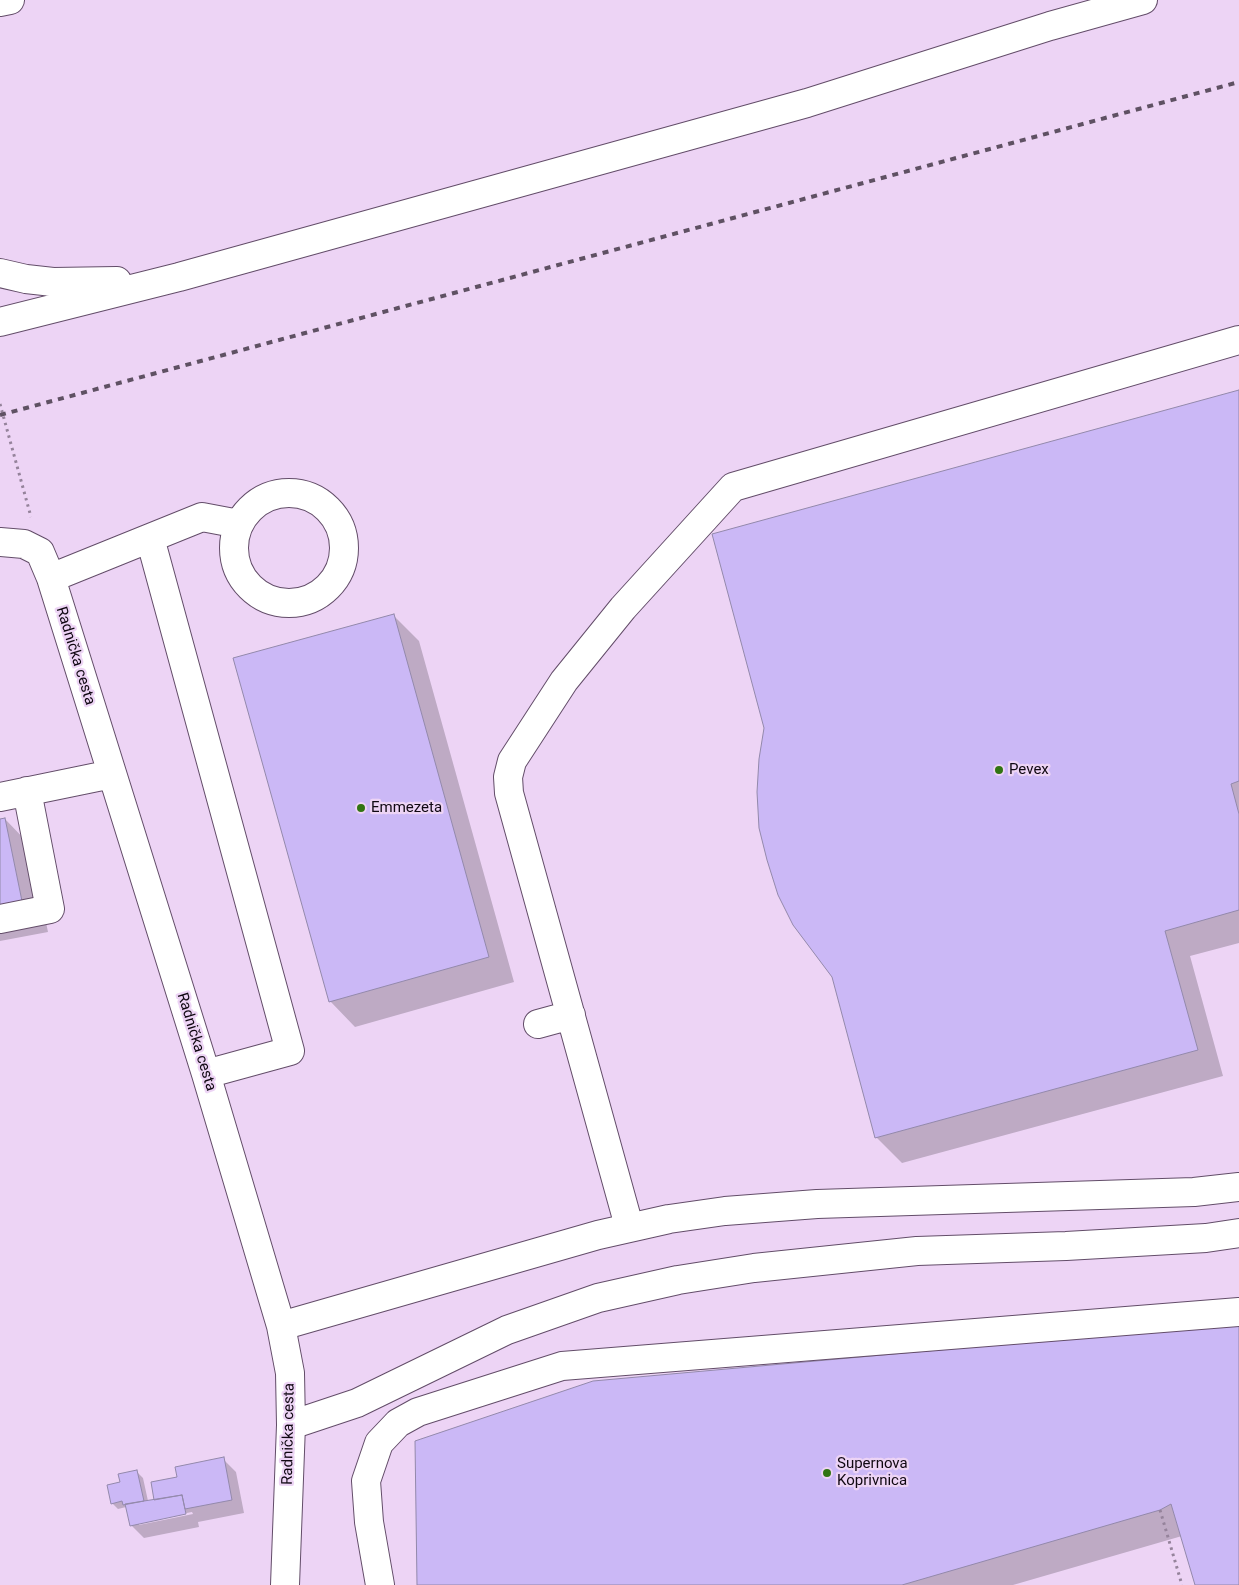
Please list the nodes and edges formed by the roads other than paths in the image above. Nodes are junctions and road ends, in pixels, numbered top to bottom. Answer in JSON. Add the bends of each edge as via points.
{"nodes":[{"id":1,"x":10,"y":0,"type":"edge"},
{"id":2,"x":1142,"y":0,"type":"edge"},
{"id":3,"x":0,"y":2,"type":"edge"},
{"id":4,"x":0,"y":272,"type":"edge"},
{"id":5,"x":179,"y":277,"type":"junction"},
{"id":6,"x":0,"y":322,"type":"edge"},
{"id":7,"x":1239,"y":340,"type":"edge"},
{"id":8,"x":239,"y":524,"type":"junction"},
{"id":9,"x":150,"y":538,"type":"junction"},
{"id":10,"x":0,"y":542,"type":"edge"},
{"id":11,"x":50,"y":578,"type":"junction"},
{"id":12,"x":112,"y":774,"type":"junction"},
{"id":13,"x":27,"y":791,"type":"junction"},
{"id":14,"x":0,"y":796,"type":"edge"},
{"id":15,"x":0,"y":919,"type":"edge"},
{"id":16,"x":571,"y":1016,"type":"junction"},
{"id":17,"x":538,"y":1024,"type":"dead end"},
{"id":18,"x":206,"y":1074,"type":"junction"},
{"id":19,"x":1239,"y":1187,"type":"edge"},
{"id":20,"x":628,"y":1226,"type":"junction"},
{"id":21,"x":1239,"y":1233,"type":"edge"},
{"id":22,"x":1239,"y":1312,"type":"edge"},
{"id":23,"x":281,"y":1326,"type":"junction"},
{"id":24,"x":291,"y":1425,"type":"junction"},
{"id":25,"x":285,"y":1585,"type":"edge"},
{"id":26,"x":380,"y":1585,"type":"edge"}],
"edges":[{"from":1,"to":3,"type":"street"},
{"from":2,"to":5,"type":"street","via":[[807,103]]},
{"from":4,"to":5,"type":"street","via":[[53,282]]},
{"from":5,"to":6,"type":"street"},
{"from":7,"to":16,"type":"street","via":[[733,487],[721,498],[623,608],[564,681],[512,761],[508,777],[510,793]]},
{"from":8,"to":8,"type":"street","via":[[263,499],[280,493],[314,498],[329,509],[340,525],[344,544],[342,563],[334,580],[303,602],[284,603],[266,598],[240,575],[234,558]]},
{"from":8,"to":9,"type":"street","via":[[202,517]]},
{"from":9,"to":11,"type":"street"},
{"from":9,"to":18,"type":"street","via":[[290,1051]]},
{"from":10,"to":11,"type":"street","name":"Radnička cesta","via":[[24,544],[40,552]]},
{"from":11,"to":12,"type":"street","name":"Radnička cesta"},
{"from":12,"to":13,"type":"street"},
{"from":12,"to":18,"type":"street","name":"Radnička cesta"},
{"from":13,"to":14,"type":"street"},
{"from":13,"to":15,"type":"street","via":[[50,909]]},
{"from":16,"to":17,"type":"street"},
{"from":16,"to":20,"type":"street"},
{"from":18,"to":23,"type":"street","name":"Radnička cesta"},
{"from":19,"to":20,"type":"street","via":[[1194,1192],[818,1204],[725,1211]]},
{"from":20,"to":23,"type":"street"},
{"from":21,"to":24,"type":"street","via":[[1206,1238],[917,1251],[754,1268],[678,1280],[598,1298],[507,1330],[358,1402]]},
{"from":22,"to":26,"type":"street","via":[[562,1366],[526,1377],[418,1412],[398,1423],[379,1443],[366,1481]]},
{"from":23,"to":24,"type":"street","name":"Radnička cesta","via":[[290,1373]]},
{"from":24,"to":25,"type":"street","name":"Radnička cesta"}]}
